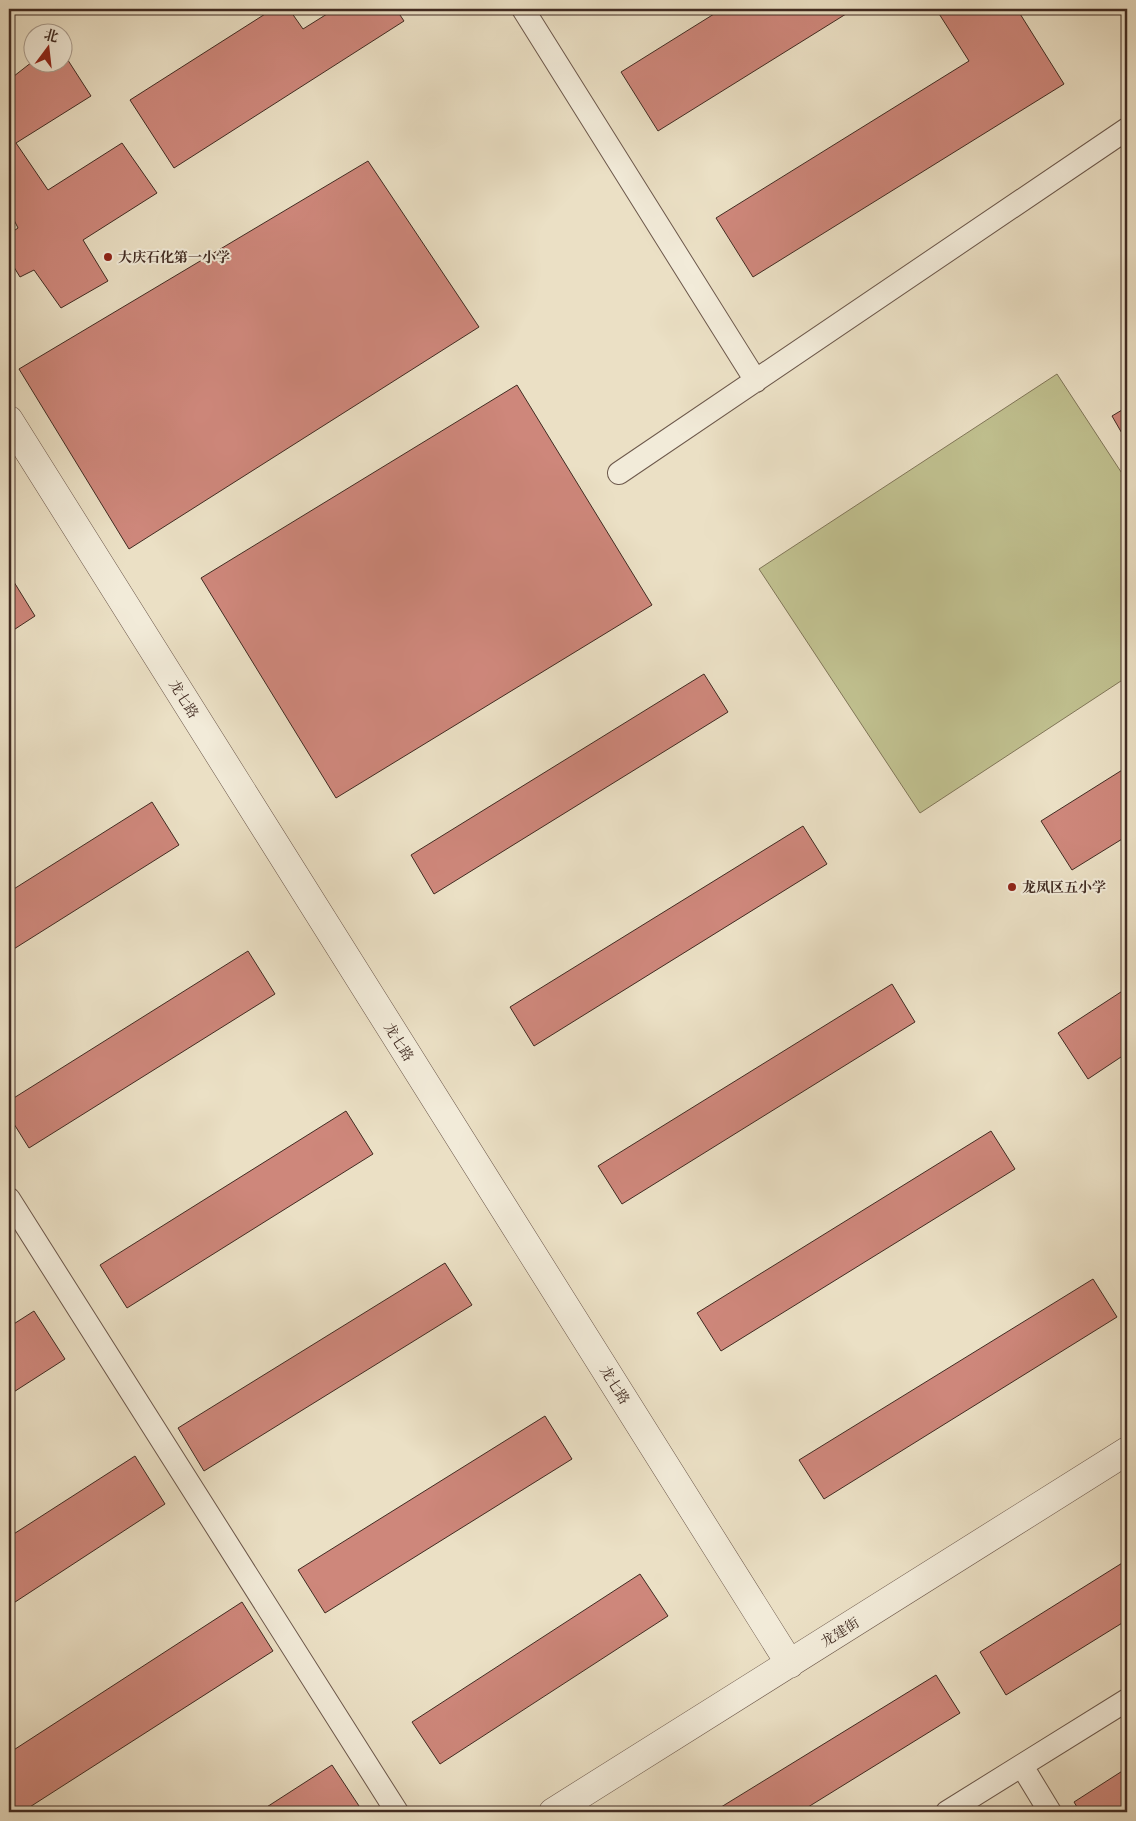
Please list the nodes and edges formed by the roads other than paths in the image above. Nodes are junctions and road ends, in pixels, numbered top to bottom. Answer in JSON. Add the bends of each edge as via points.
{"nodes":[{"id":1,"x":523,"y":9,"type":"edge"},
{"id":2,"x":1127,"y":129,"type":"edge"},
{"id":3,"x":756,"y":381,"type":"junction"},
{"id":4,"x":9,"y":420,"type":"edge"},
{"id":5,"x":619,"y":474,"type":"dead end"},
{"id":6,"x":9,"y":1199,"type":"edge"},
{"id":7,"x":1127,"y":1451,"type":"edge"},
{"id":8,"x":790,"y":1664,"type":"junction"},
{"id":9,"x":1127,"y":1700,"type":"edge"},
{"id":10,"x":1022,"y":1766,"type":"junction"},
{"id":11,"x":397,"y":1812,"type":"edge"},
{"id":12,"x":553,"y":1812,"type":"edge"},
{"id":13,"x":947,"y":1812,"type":"edge"},
{"id":14,"x":1050,"y":1812,"type":"edge"}],
"edges":[{"from":1,"to":3,"type":"street"},
{"from":2,"to":3,"type":"street"},
{"from":3,"to":5,"type":"street"},
{"from":4,"to":8,"type":"street","name":"龙七路"},
{"from":6,"to":11,"type":"street"},
{"from":7,"to":8,"type":"street","name":"龙建街"},
{"from":8,"to":12,"type":"street","name":"龙建街"},
{"from":9,"to":10,"type":"street"},
{"from":10,"to":13,"type":"street"},
{"from":10,"to":14,"type":"street"}]}
